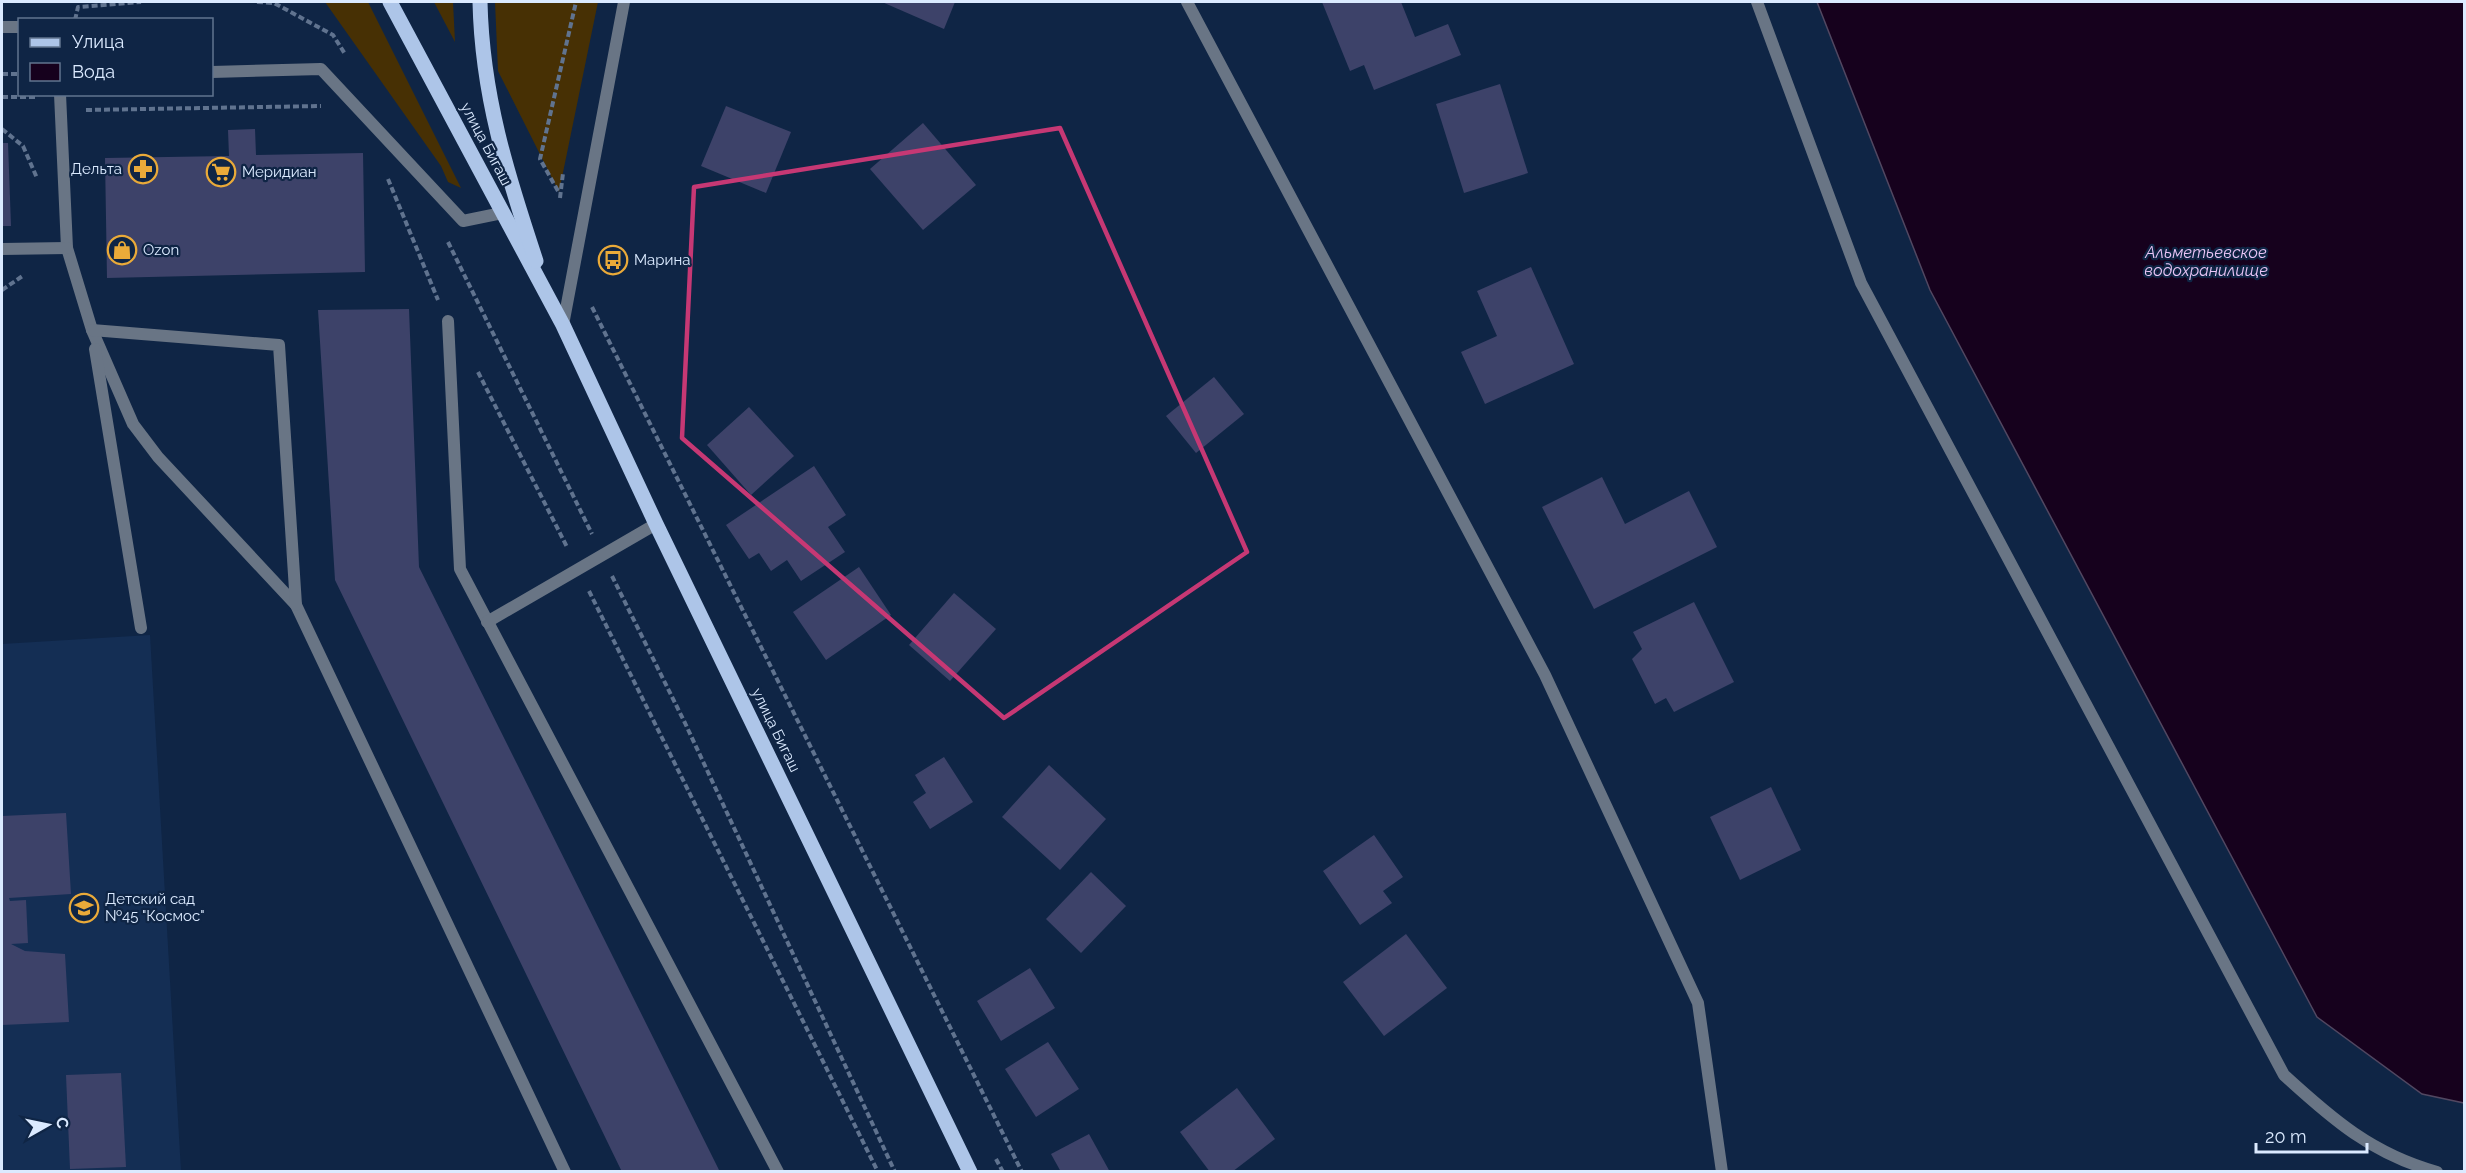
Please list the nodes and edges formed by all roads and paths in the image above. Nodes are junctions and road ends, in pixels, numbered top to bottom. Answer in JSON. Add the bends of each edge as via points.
{"nodes":[{"id":1,"x":141,"y":2,"type":"edge"},
{"id":2,"x":390,"y":2,"type":"edge"},
{"id":3,"x":480,"y":2,"type":"edge"},
{"id":4,"x":576,"y":2,"type":"edge"},
{"id":5,"x":624,"y":2,"type":"edge"},
{"id":6,"x":1187,"y":2,"type":"edge"},
{"id":7,"x":1757,"y":2,"type":"edge"},
{"id":8,"x":75,"y":18,"type":"edge"},
{"id":9,"x":2,"y":27,"type":"edge"},
{"id":10,"x":18,"y":27,"type":"edge"},
{"id":11,"x":213,"y":72,"type":"edge"},
{"id":12,"x":2,"y":74,"type":"edge"},
{"id":13,"x":18,"y":74,"type":"edge"},
{"id":14,"x":60,"y":96,"type":"edge"},
{"id":15,"x":2,"y":97,"type":"edge"},
{"id":16,"x":61,"y":110,"type":"junction"},
{"id":17,"x":370,"y":122,"type":"junction"},
{"id":18,"x":564,"y":170,"type":"dead end"},
{"id":19,"x":386,"y":171,"type":"dead end"},
{"id":20,"x":558,"y":192,"type":"junction"},
{"id":21,"x":561,"y":203,"type":"dead end"},
{"id":22,"x":502,"y":213,"type":"junction"},
{"id":23,"x":446,"y":238,"type":"dead end"},
{"id":24,"x":67,"y":248,"type":"junction"},
{"id":25,"x":2,"y":249,"type":"edge"},
{"id":26,"x":573,"y":270,"type":"junction"},
{"id":27,"x":550,"y":304,"type":"junction"},
{"id":28,"x":448,"y":321,"type":"joint"},
{"id":29,"x":563,"y":325,"type":"junction"},
{"id":30,"x":92,"y":330,"type":"junction"},
{"id":31,"x":476,"y":369,"type":"dead end"},
{"id":32,"x":656,"y":524,"type":"junction"},
{"id":33,"x":602,"y":556,"type":"junction"},
{"id":34,"x":579,"y":569,"type":"junction"},
{"id":35,"x":296,"y":605,"type":"junction"},
{"id":36,"x":486,"y":622,"type":"junction"},
{"id":37,"x":141,"y":628,"type":"dead end"},
{"id":38,"x":565,"y":1172,"type":"edge"},
{"id":39,"x":778,"y":1172,"type":"edge"},
{"id":40,"x":878,"y":1172,"type":"edge"},
{"id":41,"x":895,"y":1172,"type":"edge"},
{"id":42,"x":969,"y":1172,"type":"edge"},
{"id":43,"x":1022,"y":1172,"type":"edge"},
{"id":44,"x":1722,"y":1172,"type":"edge"},
{"id":45,"x":2437,"y":1172,"type":"edge"}],
"edges":[{"from":1,"to":8,"type":"path","via":[[78,7]]},
{"from":2,"to":22,"type":"main road","name":"улица Бигаш"},
{"from":3,"to":27,"type":"main road","name":"улица Бигаш","via":[[488,94],[504,167]]},
{"from":4,"to":20,"type":"path","via":[[540,159]]},
{"from":5,"to":26,"type":"street"},
{"from":6,"to":44,"type":"street","via":[[1545,675],[1698,1003]]},
{"from":7,"to":45,"type":"street","via":[[1861,283],[2284,1075],[2338,1124],[2403,1162]]},
{"from":9,"to":10,"type":"street"},
{"from":11,"to":17,"type":"street","via":[[321,69]]},
{"from":12,"to":13,"type":"path"},
{"from":14,"to":16,"type":"street"},
{"from":15,"to":16,"type":"path","via":[[33,96]]},
{"from":16,"to":17,"type":"path","via":[[333,106]]},
{"from":16,"to":24,"type":"street"},
{"from":17,"to":22,"type":"street","via":[[463,221]]},
{"from":18,"to":20,"type":"path"},
{"from":19,"to":28,"type":"path"},
{"from":20,"to":21,"type":"path"},
{"from":22,"to":27,"type":"main road","name":"улица Бигаш"},
{"from":23,"to":33,"type":"path"},
{"from":24,"to":25,"type":"street"},
{"from":24,"to":30,"type":"street"},
{"from":26,"to":29,"type":"street"},
{"from":26,"to":43,"type":"path"},
{"from":27,"to":29,"type":"main road","name":"улица Бигаш"},
{"from":28,"to":36,"type":"street","via":[[460,569]]},
{"from":29,"to":32,"type":"main road","name":"улица Бигаш"},
{"from":30,"to":35,"type":"street","via":[[133,424],[158,457]]},
{"from":30,"to":35,"type":"street","via":[[279,345]]},
{"from":30,"to":37,"type":"street"},
{"from":31,"to":34,"type":"path"},
{"from":32,"to":33,"type":"street"},
{"from":32,"to":42,"type":"main road","name":"улица Бигаш"},
{"from":33,"to":34,"type":"street"},
{"from":33,"to":41,"type":"path","via":[[690,733]]},
{"from":34,"to":36,"type":"street"},
{"from":34,"to":40,"type":"path"},
{"from":35,"to":38,"type":"street"},
{"from":36,"to":39,"type":"street"}]}
